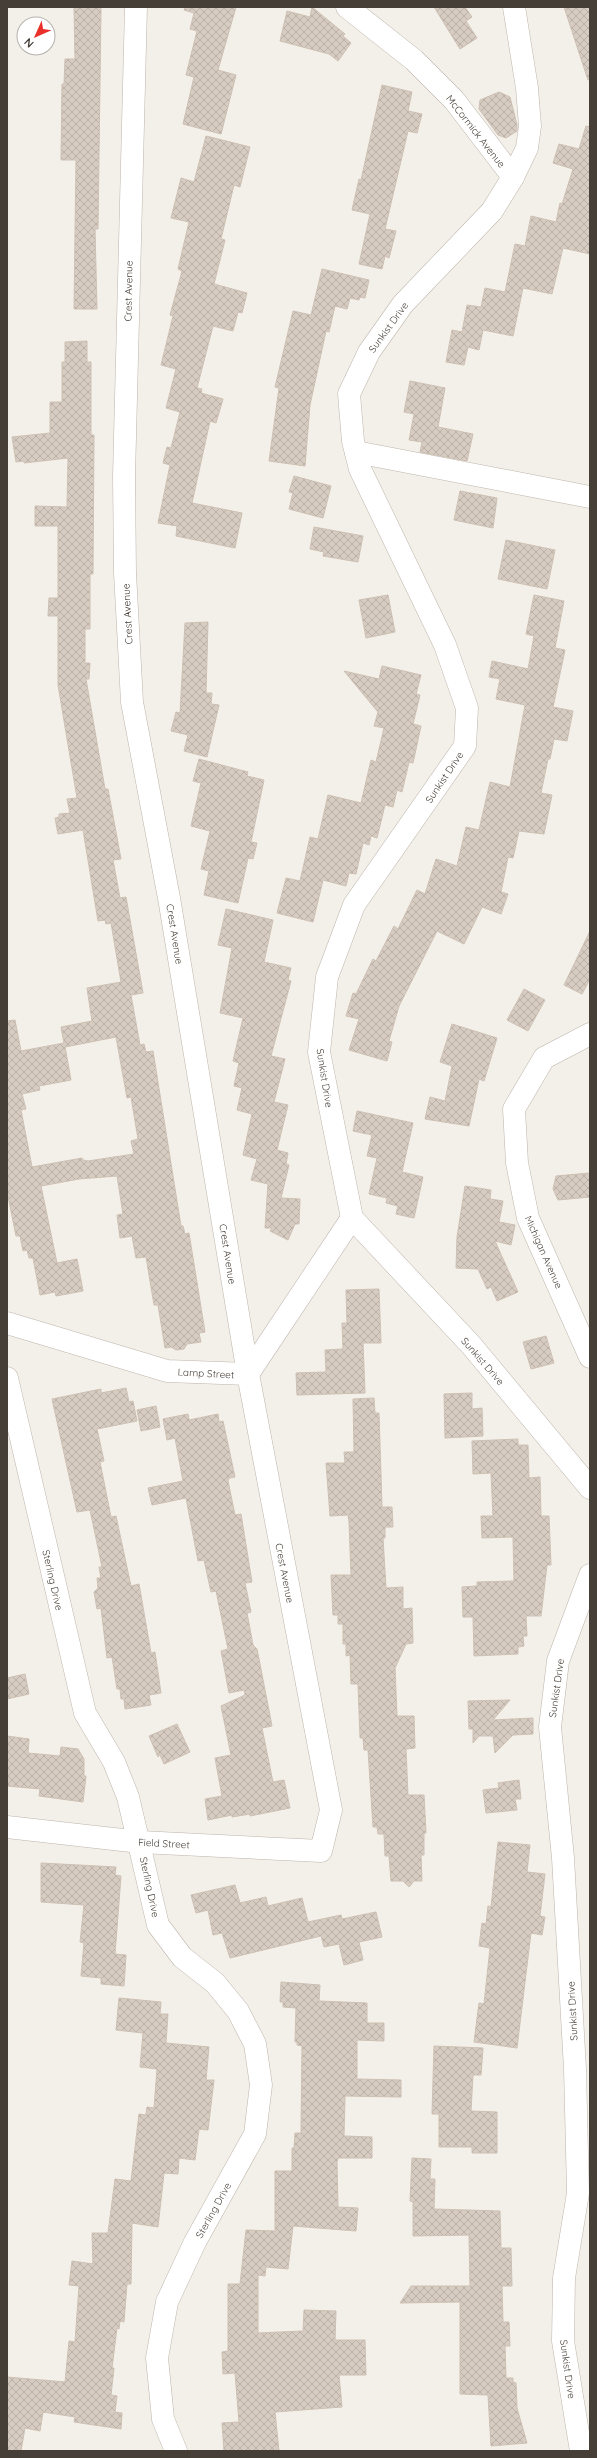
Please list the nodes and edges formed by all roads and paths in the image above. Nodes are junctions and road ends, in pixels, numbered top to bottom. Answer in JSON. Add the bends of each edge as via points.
{"nodes":[{"id":1,"x":136,"y":7,"type":"edge"},
{"id":2,"x":347,"y":7,"type":"edge"},
{"id":3,"x":514,"y":7,"type":"edge"},
{"id":4,"x":513,"y":177,"type":"junction"},
{"id":5,"x":356,"y":452,"type":"junction"},
{"id":6,"x":590,"y":497,"type":"edge"},
{"id":7,"x":590,"y":1034,"type":"edge"},
{"id":8,"x":352,"y":1218,"type":"junction"},
{"id":9,"x":7,"y":1324,"type":"edge"},
{"id":10,"x":590,"y":1357,"type":"edge"},
{"id":11,"x":248,"y":1374,"type":"junction"},
{"id":12,"x":7,"y":1378,"type":"edge"},
{"id":13,"x":590,"y":1488,"type":"edge"},
{"id":14,"x":590,"y":1575,"type":"edge"},
{"id":15,"x":7,"y":1827,"type":"edge"},
{"id":16,"x":140,"y":1842,"type":"junction"},
{"id":17,"x":321,"y":1851,"type":"joint"},
{"id":18,"x":176,"y":2451,"type":"edge"},
{"id":19,"x":581,"y":2451,"type":"edge"}],
"edges":[{"from":1,"to":11,"type":"street","name":"Crest Avenue","via":[[124,476],[125,573],[132,702],[169,898]]},
{"from":2,"to":4,"type":"street","name":"McCormick Avenue","via":[[414,60],[454,100]]},
{"from":3,"to":4,"type":"street","name":"Sunkist Drive","via":[[526,80],[530,126],[527,148]]},
{"from":4,"to":5,"type":"street","name":"Sunkist Drive","via":[[492,211],[403,304],[369,352],[349,394]]},
{"from":5,"to":6,"type":"street"},
{"from":5,"to":8,"type":"street","name":"Sunkist Drive","via":[[360,468],[380,513],[445,645],[467,708],[465,746],[354,905],[327,977],[318,1052]]},
{"from":7,"to":10,"type":"street","name":"Michigan Avenue","via":[[544,1058],[514,1109],[517,1163],[528,1218]]},
{"from":8,"to":11,"type":"street","name":"Lamp Street"},
{"from":8,"to":13,"type":"street","name":"Sunkist Drive","via":[[471,1345]]},
{"from":9,"to":11,"type":"street","name":"Lamp Street","via":[[167,1371]]},
{"from":11,"to":17,"type":"street","name":"Crest Avenue","via":[[331,1810]]},
{"from":12,"to":16,"type":"street","name":"Sterling Drive","via":[[85,1713],[114,1762],[128,1797]]},
{"from":14,"to":19,"type":"street","name":"Sunkist Drive","via":[[558,1661],[550,1727],[563,1858],[575,2069],[578,2193],[564,2278],[563,2341]]},
{"from":15,"to":16,"type":"street","name":"Field Street"},
{"from":16,"to":17,"type":"street","name":"Field Street"},
{"from":16,"to":18,"type":"street","name":"Sterling Drive","via":[[158,1925],[182,1957],[215,1983],[238,2011],[255,2044],[261,2085],[255,2134],[195,2242],[167,2302],[157,2358],[163,2419]]}]}
